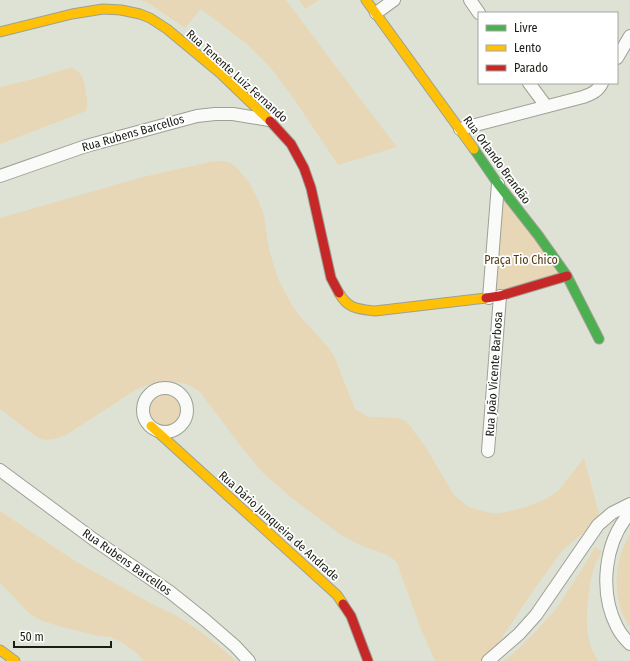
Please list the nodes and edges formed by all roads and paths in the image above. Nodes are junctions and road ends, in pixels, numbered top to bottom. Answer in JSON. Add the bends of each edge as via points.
{"nodes":[{"id":1,"x":366,"y":0,"type":"edge"},
{"id":2,"x":394,"y":0,"type":"edge"},
{"id":3,"x":470,"y":0,"type":"edge"},
{"id":4,"x":479,"y":12,"type":"edge"},
{"id":5,"x":376,"y":13,"type":"junction"},
{"id":6,"x":0,"y":32,"type":"edge"},
{"id":7,"x":630,"y":36,"type":"edge"},
{"id":8,"x":618,"y":56,"type":"edge"},
{"id":9,"x":530,"y":84,"type":"edge"},
{"id":10,"x":601,"y":84,"type":"edge"},
{"id":11,"x":546,"y":106,"type":"junction"},
{"id":12,"x":270,"y":120,"type":"junction"},
{"id":13,"x":460,"y":129,"type":"junction"},
{"id":14,"x":0,"y":176,"type":"edge"},
{"id":15,"x":498,"y":184,"type":"junction"},
{"id":16,"x":567,"y":276,"type":"junction"},
{"id":17,"x":494,"y":297,"type":"junction"},
{"id":18,"x":599,"y":339,"type":"dead end"},
{"id":19,"x":151,"y":426,"type":"dead end"},
{"id":20,"x":488,"y":451,"type":"dead end"},
{"id":21,"x":0,"y":470,"type":"edge"},
{"id":22,"x":630,"y":504,"type":"edge"},
{"id":23,"x":627,"y":518,"type":"edge"},
{"id":24,"x":593,"y":533,"type":"junction"},
{"id":25,"x":615,"y":538,"type":"junction"},
{"id":26,"x":630,"y":644,"type":"edge"},
{"id":27,"x":2,"y":652,"type":"edge"},
{"id":28,"x":15,"y":661,"type":"edge"},
{"id":29,"x":249,"y":661,"type":"edge"},
{"id":30,"x":368,"y":661,"type":"edge"},
{"id":31,"x":488,"y":661,"type":"edge"}],
"edges":[{"from":1,"to":5,"type":"street","name":"Rua Orlando Brandão"},
{"from":2,"to":5,"type":"street"},
{"from":3,"to":4,"type":"street"},
{"from":5,"to":13,"type":"street","name":"Rua Orlando Brandão"},
{"from":6,"to":12,"type":"street","name":"Rua Tenente Luiz Fernando","via":[[94,10],[112,9],[140,14],[167,29],[220,73]]},
{"from":7,"to":8,"type":"street"},
{"from":9,"to":11,"type":"street"},
{"from":10,"to":11,"type":"street","via":[[591,94]]},
{"from":11,"to":13,"type":"street"},
{"from":12,"to":14,"type":"street","name":"Rua Rubens Barcellos","via":[[232,114],[197,116],[86,146]]},
{"from":12,"to":17,"type":"street","name":"Rua Tenente Luiz Fernando","via":[[291,144],[304,168],[311,188],[331,278],[347,304],[358,309],[375,311]]},
{"from":13,"to":15,"type":"street","name":"Rua Orlando Brandão"},
{"from":15,"to":16,"type":"street","name":"Rua Orlando Brandão"},
{"from":15,"to":17,"type":"street","name":"Rua João Vicente Barbosa"},
{"from":16,"to":17,"type":"street"},
{"from":16,"to":18,"type":"street","name":"Rua Orlando Brandão"},
{"from":17,"to":20,"type":"street","name":"Rua João Vicente Barbosa"},
{"from":19,"to":30,"type":"street","name":"Rua Dário Junqueira de Andrade","via":[[337,595],[351,616]]},
{"from":21,"to":29,"type":"street","name":"Rua Rubens Barcellos","via":[[93,540],[170,592]]},
{"from":22,"to":24,"type":"street","via":[[604,519]]},
{"from":23,"to":25,"type":"street"},
{"from":24,"to":25,"type":"street","via":[[611,526]]},
{"from":24,"to":31,"type":"street","via":[[536,615]]},
{"from":25,"to":26,"type":"street","via":[[607,567],[608,598],[617,627]]},
{"from":27,"to":28,"type":"street"}]}
